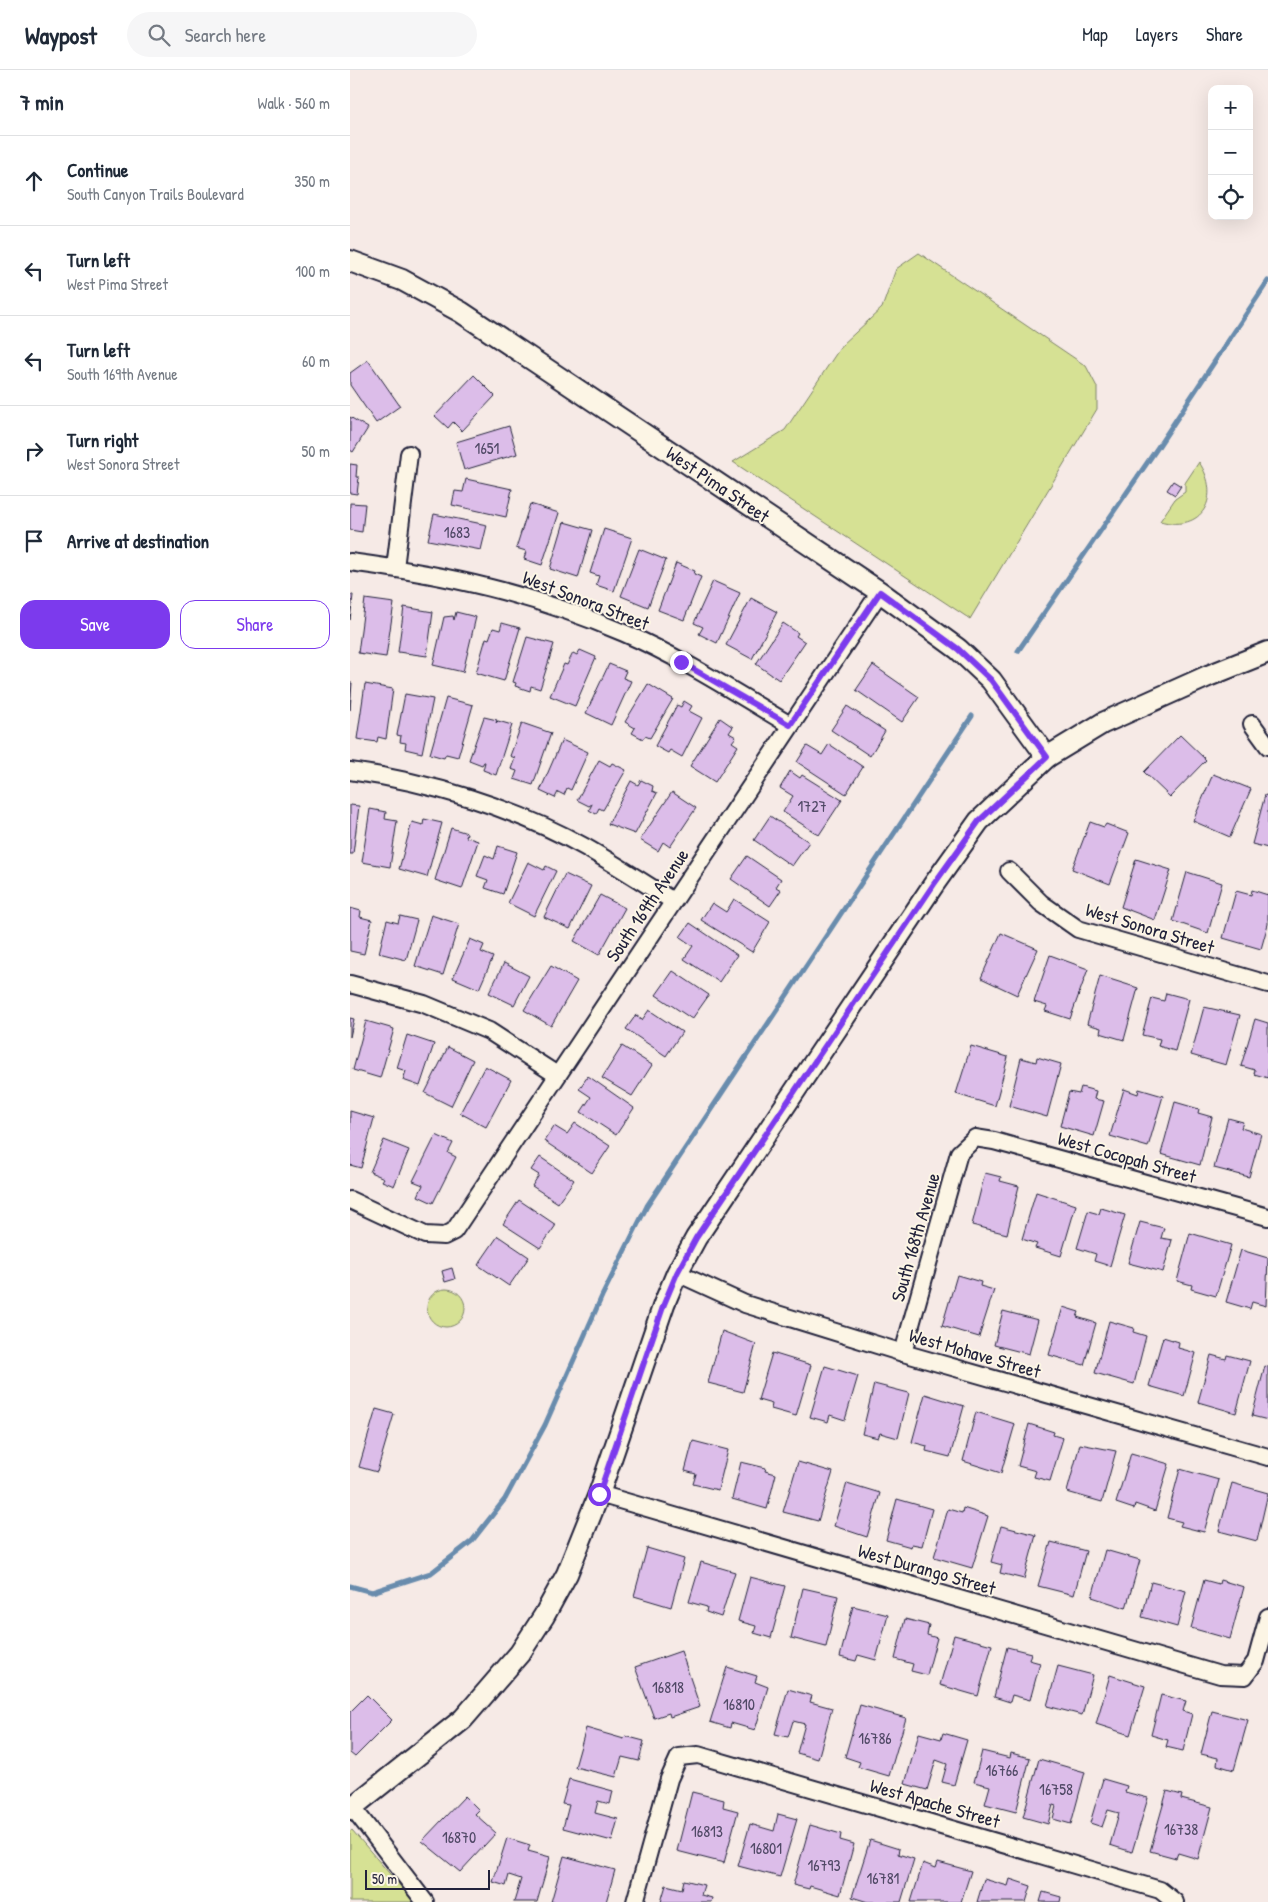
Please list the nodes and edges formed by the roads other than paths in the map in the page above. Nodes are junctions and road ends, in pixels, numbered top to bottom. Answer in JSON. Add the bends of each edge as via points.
{"nodes":[{"id":1,"x":350,"y":261,"type":"edge"},
{"id":2,"x":409,"y":454,"type":"dead end"},
{"id":3,"x":350,"y":562,"type":"edge"},
{"id":4,"x":395,"y":568,"type":"junction"},
{"id":5,"x":880,"y":592,"type":"junction"},
{"id":6,"x":1268,"y":652,"type":"edge"},
{"id":7,"x":1252,"y":724,"type":"dead end"},
{"id":8,"x":790,"y":725,"type":"junction"},
{"id":9,"x":1268,"y":746,"type":"edge"},
{"id":10,"x":1047,"y":757,"type":"junction"},
{"id":11,"x":350,"y":771,"type":"edge"},
{"id":12,"x":1009,"y":871,"type":"dead end"},
{"id":13,"x":673,"y":901,"type":"junction"},
{"id":14,"x":350,"y":984,"type":"edge"},
{"id":15,"x":1268,"y":984,"type":"edge"},
{"id":16,"x":558,"y":1075,"type":"junction"},
{"id":17,"x":975,"y":1138,"type":"joint"},
{"id":18,"x":350,"y":1200,"type":"edge"},
{"id":19,"x":1268,"y":1217,"type":"edge"},
{"id":20,"x":677,"y":1273,"type":"junction"},
{"id":21,"x":903,"y":1353,"type":"junction"},
{"id":22,"x":1268,"y":1457,"type":"edge"},
{"id":23,"x":599,"y":1494,"type":"junction"},
{"id":24,"x":1268,"y":1617,"type":"edge"},
{"id":25,"x":351,"y":1806,"type":"edge"},
{"id":26,"x":425,"y":1902,"type":"edge"},
{"id":27,"x":635,"y":1902,"type":"edge"},
{"id":28,"x":1175,"y":1902,"type":"edge"}],
"edges":[{"from":1,"to":5,"type":"street","name":"West Pima Street","via":[[402,280],[461,312]]},
{"from":2,"to":4,"type":"street"},
{"from":3,"to":4,"type":"street","name":"West Sonora Street"},
{"from":4,"to":8,"type":"street","name":"West Sonora Street","via":[[443,575],[530,597],[626,634]]},
{"from":5,"to":8,"type":"street","name":"South 169th Avenue"},
{"from":5,"to":10,"type":"street","name":"West Pima Street","via":[[980,669],[1008,700]]},
{"from":6,"to":10,"type":"street","via":[[1102,723]]},
{"from":7,"to":9,"type":"street"},
{"from":8,"to":13,"type":"street","name":"South 169th Avenue"},
{"from":10,"to":20,"type":"street","via":[[979,821],[951,860],[696,1238]]},
{"from":11,"to":13,"type":"street","via":[[453,794],[501,810],[584,847]]},
{"from":12,"to":15,"type":"street","name":"West Sonora Street","via":[[1041,903],[1078,929]]},
{"from":13,"to":16,"type":"street","name":"South 169th Avenue"},
{"from":14,"to":16,"type":"street","via":[[424,1004],[489,1031]]},
{"from":16,"to":18,"type":"street","name":"South 169th Avenue","via":[[459,1225],[444,1236],[425,1235]]},
{"from":17,"to":19,"type":"street","name":"West Cocopah Street"},
{"from":17,"to":21,"type":"street","name":"South 168th Avenue","via":[[959,1153]]},
{"from":20,"to":21,"type":"street","name":"West Mohave Street","via":[[745,1304]]},
{"from":20,"to":23,"type":"street"},
{"from":21,"to":22,"type":"street","name":"West Mohave Street"},
{"from":23,"to":24,"type":"street","name":"West Durango Street","via":[[1220,1674],[1245,1676],[1256,1661]]},
{"from":23,"to":25,"type":"street","via":[[566,1574],[520,1653],[463,1719]]},
{"from":25,"to":26,"type":"street"},
{"from":27,"to":28,"type":"street","name":"West Apache Street","via":[[669,1779],[679,1757],[698,1755],[1160,1890]]}]}
